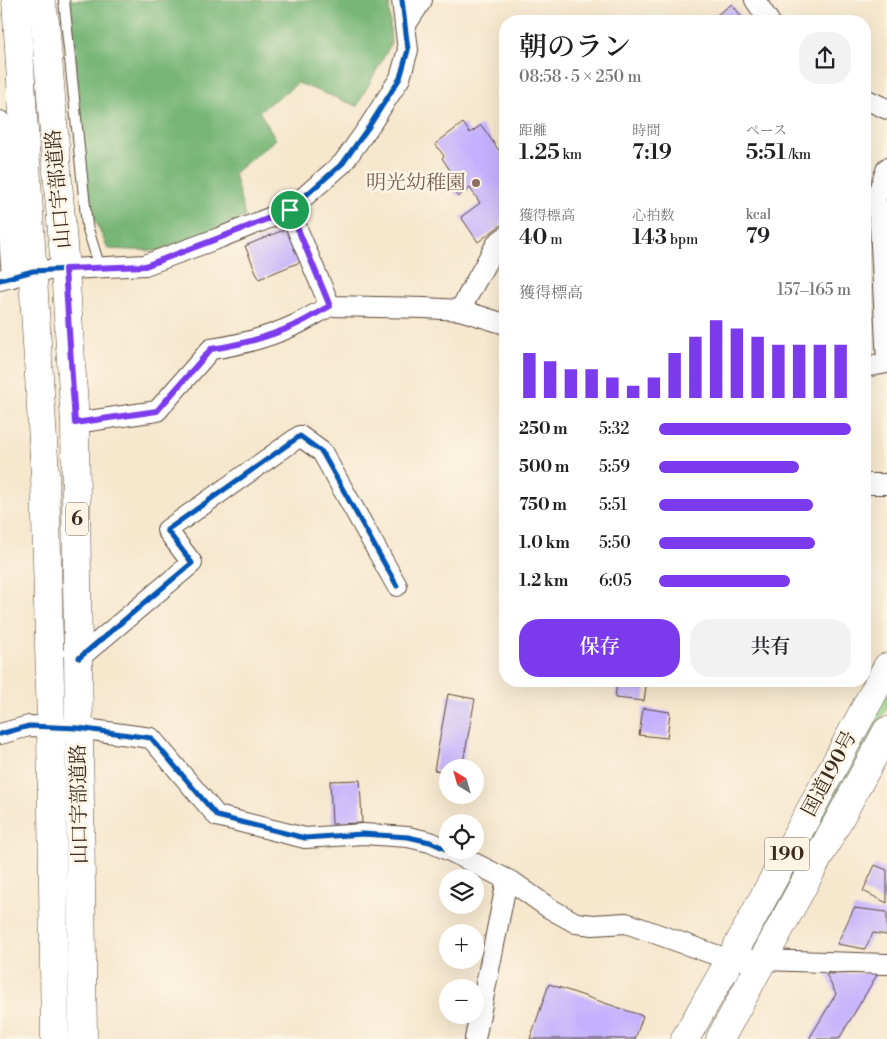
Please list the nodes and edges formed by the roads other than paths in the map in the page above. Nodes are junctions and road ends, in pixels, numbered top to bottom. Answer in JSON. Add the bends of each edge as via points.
{"nodes":[{"id":1,"x":16,"y":0,"type":"edge"},
{"id":2,"x":41,"y":0,"type":"edge"},
{"id":3,"x":64,"y":0,"type":"edge"},
{"id":4,"x":402,"y":0,"type":"edge"},
{"id":5,"x":422,"y":0,"type":"edge"},
{"id":6,"x":755,"y":0,"type":"edge"},
{"id":7,"x":765,"y":15,"type":"edge"},
{"id":8,"x":405,"y":26,"type":"junction"},
{"id":9,"x":0,"y":121,"type":"edge"},
{"id":10,"x":887,"y":168,"type":"edge"},
{"id":11,"x":290,"y":210,"type":"junction"},
{"id":12,"x":499,"y":242,"type":"edge"},
{"id":13,"x":100,"y":268,"type":"junction"},
{"id":14,"x":65,"y":269,"type":"junction"},
{"id":15,"x":15,"y":276,"type":"edge"},
{"id":16,"x":330,"y":306,"type":"junction"},
{"id":17,"x":460,"y":310,"type":"junction"},
{"id":18,"x":499,"y":322,"type":"edge"},
{"id":19,"x":871,"y":366,"type":"edge"},
{"id":20,"x":75,"y":423,"type":"junction"},
{"id":21,"x":871,"y":484,"type":"edge"},
{"id":22,"x":887,"y":484,"type":"edge"},
{"id":23,"x":397,"y":586,"type":"dead end"},
{"id":24,"x":79,"y":658,"type":"junction"},
{"id":25,"x":887,"y":667,"type":"edge"},
{"id":26,"x":50,"y":727,"type":"junction"},
{"id":27,"x":78,"y":728,"type":"junction"},
{"id":28,"x":887,"y":732,"type":"edge"},
{"id":29,"x":0,"y":734,"type":"edge"},
{"id":30,"x":439,"y":846,"type":"edge"},
{"id":31,"x":466,"y":859,"type":"edge"},
{"id":32,"x":507,"y":880,"type":"junction"},
{"id":33,"x":730,"y":960,"type":"junction"},
{"id":34,"x":763,"y":960,"type":"junction"},
{"id":35,"x":887,"y":964,"type":"edge"},
{"id":36,"x":54,"y":1039,"type":"edge"},
{"id":37,"x":83,"y":1039,"type":"edge"},
{"id":38,"x":475,"y":1039,"type":"edge"},
{"id":39,"x":686,"y":1039,"type":"edge"},
{"id":40,"x":720,"y":1039,"type":"edge"}],
"edges":[{"from":1,"to":15,"type":"main road","name":"山口宇部道路","number":"6"},
{"from":2,"to":14,"type":"main road","name":"山口宇部道路","number":"6"},
{"from":3,"to":13,"type":"lane","via":[[87,226]]},
{"from":4,"to":8,"type":"street"},
{"from":5,"to":8,"type":"street"},
{"from":6,"to":7,"type":"street"},
{"from":8,"to":11,"type":"street","via":[[408,50],[400,78],[343,163]]},
{"from":9,"to":15,"type":"street"},
{"from":10,"to":19,"type":"street","via":[[876,198],[887,363]]},
{"from":11,"to":13,"type":"street","via":[[145,266]]},
{"from":11,"to":16,"type":"street"},
{"from":12,"to":17,"type":"street"},
{"from":13,"to":14,"type":"street"},
{"from":14,"to":15,"type":"street"},
{"from":14,"to":20,"type":"main road","name":"山口宇部道路","number":"6"},
{"from":15,"to":26,"type":"main road","name":"山口宇部道路","number":"6","via":[[44,474]]},
{"from":16,"to":17,"type":"street"},
{"from":16,"to":20,"type":"street","via":[[296,325],[211,349],[157,411]]},
{"from":17,"to":18,"type":"street"},
{"from":20,"to":24,"type":"main road","name":"山口宇部道路","number":"6"},
{"from":21,"to":22,"type":"street"},
{"from":23,"to":24,"type":"street","via":[[322,452],[300,436],[167,530],[192,563]]},
{"from":24,"to":27,"type":"main road","name":"山口宇部道路","number":"6"},
{"from":25,"to":33,"type":"main road","name":"国道190号","number":"190"},
{"from":26,"to":27,"type":"street"},
{"from":26,"to":29,"type":"street","via":[[29,726]]},
{"from":26,"to":36,"type":"main road","name":"山口宇部道路","number":"6"},
{"from":27,"to":30,"type":"street","via":[[151,738],[217,816],[306,838],[363,834],[408,837]]},
{"from":27,"to":37,"type":"main road","name":"山口宇部道路","number":"6"},
{"from":28,"to":34,"type":"main road","name":"国道190号","number":"190"},
{"from":31,"to":32,"type":"street"},
{"from":32,"to":33,"type":"street","via":[[576,923],[626,923]]},
{"from":32,"to":38,"type":"street"},
{"from":33,"to":34,"type":"street"},
{"from":33,"to":39,"type":"main road","name":"国道190号","number":"190"},
{"from":34,"to":35,"type":"street"},
{"from":34,"to":40,"type":"main road","name":"国道190号","number":"190"}]}
